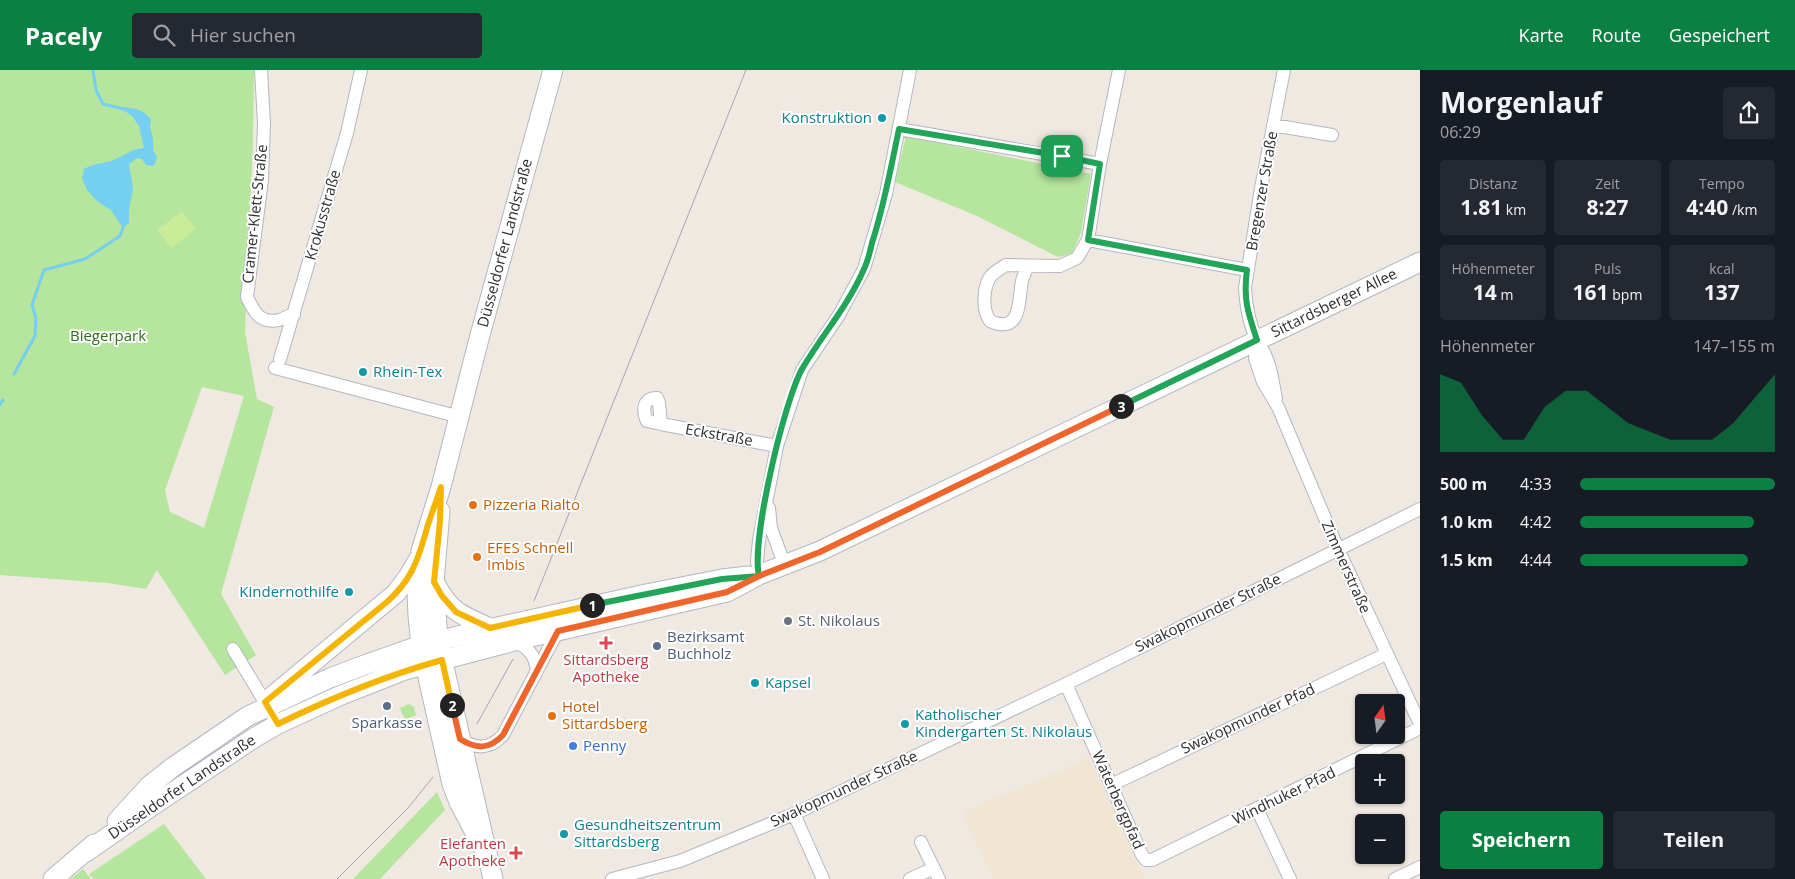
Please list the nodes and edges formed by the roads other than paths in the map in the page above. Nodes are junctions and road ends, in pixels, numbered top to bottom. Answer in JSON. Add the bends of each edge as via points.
{"nodes":[{"id":1,"x":261,"y":70,"type":"edge"},
{"id":2,"x":361,"y":70,"type":"edge"},
{"id":3,"x":553,"y":70,"type":"edge"},
{"id":4,"x":910,"y":70,"type":"edge"},
{"id":5,"x":1119,"y":70,"type":"edge"},
{"id":6,"x":1284,"y":70,"type":"edge"},
{"id":7,"x":1273,"y":125,"type":"junction"},
{"id":8,"x":899,"y":129,"type":"junction"},
{"id":9,"x":1332,"y":135,"type":"dead end"},
{"id":10,"x":1100,"y":164,"type":"junction"},
{"id":11,"x":1088,"y":240,"type":"junction"},
{"id":12,"x":1420,"y":262,"type":"edge"},
{"id":13,"x":1028,"y":266,"type":"junction"},
{"id":14,"x":1247,"y":270,"type":"junction"},
{"id":15,"x":294,"y":315,"type":"junction"},
{"id":16,"x":1257,"y":340,"type":"junction"},
{"id":17,"x":460,"y":417,"type":"junction"},
{"id":18,"x":661,"y":424,"type":"dead end"},
{"id":19,"x":777,"y":446,"type":"junction"},
{"id":20,"x":441,"y":487,"type":"junction"},
{"id":21,"x":768,"y":493,"type":"junction"},
{"id":22,"x":1420,"y":509,"type":"edge"},
{"id":23,"x":1338,"y":549,"type":"junction"},
{"id":24,"x":421,"y":551,"type":"junction"},
{"id":25,"x":785,"y":566,"type":"junction"},
{"id":26,"x":759,"y":576,"type":"junction"},
{"id":27,"x":434,"y":582,"type":"junction"},
{"id":28,"x":570,"y":610,"type":"junction"},
{"id":29,"x":490,"y":628,"type":"junction"},
{"id":30,"x":558,"y":631,"type":"junction"},
{"id":31,"x":514,"y":641,"type":"junction"},
{"id":32,"x":430,"y":643,"type":"junction"},
{"id":33,"x":233,"y":649,"type":"dead end"},
{"id":34,"x":1386,"y":654,"type":"junction"},
{"id":35,"x":433,"y":662,"type":"junction"},
{"id":36,"x":537,"y":671,"type":"junction"},
{"id":37,"x":1066,"y":684,"type":"junction"},
{"id":38,"x":266,"y":704,"type":"junction"},
{"id":39,"x":278,"y":724,"type":"junction"},
{"id":40,"x":1420,"y":726,"type":"edge"},
{"id":41,"x":460,"y":739,"type":"junction"},
{"id":42,"x":1111,"y":785,"type":"junction"},
{"id":43,"x":1257,"y":809,"type":"junction"},
{"id":44,"x":794,"y":814,"type":"junction"},
{"id":45,"x":921,"y":842,"type":"dead end"},
{"id":46,"x":86,"y":852,"type":"junction"},
{"id":47,"x":488,"y":858,"type":"junction"},
{"id":48,"x":1146,"y":860,"type":"joint"},
{"id":49,"x":1420,"y":867,"type":"edge"},
{"id":50,"x":936,"y":874,"type":"edge"},
{"id":51,"x":628,"y":877,"type":"edge"},
{"id":52,"x":53,"y":879,"type":"edge"},
{"id":53,"x":492,"y":879,"type":"edge"},
{"id":54,"x":612,"y":879,"type":"edge"},
{"id":55,"x":823,"y":879,"type":"edge"},
{"id":56,"x":910,"y":879,"type":"edge"},
{"id":57,"x":1290,"y":879,"type":"edge"},
{"id":58,"x":1395,"y":879,"type":"edge"}],
"edges":[{"from":1,"to":15,"type":"street","name":"Cramer-Klett-Straße","via":[[264,123],[262,180],[247,297],[255,314],[263,318],[273,321]]},
{"from":2,"to":15,"type":"street","name":"Krokusstraße","via":[[347,133]]},
{"from":3,"to":17,"type":"main road","name":"Düsseldorfer Landstraße"},
{"from":4,"to":8,"type":"street"},
{"from":5,"to":10,"type":"street"},
{"from":6,"to":7,"type":"street","name":"Bregenzer Straße"},
{"from":7,"to":9,"type":"street"},
{"from":7,"to":14,"type":"street","name":"Bregenzer Straße"},
{"from":8,"to":10,"type":"street"},
{"from":8,"to":19,"type":"street","via":[[884,202],[864,268],[839,315],[802,370]]},
{"from":10,"to":11,"type":"street"},
{"from":11,"to":13,"type":"street","via":[[1077,258],[1060,266]]},
{"from":11,"to":14,"type":"street"},
{"from":12,"to":16,"type":"main road","name":"Sittardsberger Allee"},
{"from":13,"to":13,"type":"street","via":[[1006,265],[990,276],[984,309],[990,321],[1003,324],[1018,314],[1022,281]]},
{"from":14,"to":16,"type":"street","name":"Bregenzer Straße","via":[[1245,302]]},
{"from":15,"to":17,"type":"street","name":"Krokusstraße","via":[[278,363]]},
{"from":16,"to":23,"type":"street","name":"Zimmerstraße","via":[[1257,367],[1278,407]]},
{"from":16,"to":25,"type":"main road","name":"Sittardsberger Allee"},
{"from":17,"to":20,"type":"main road","name":"Düsseldorfer Landstraße"},
{"from":18,"to":19,"type":"street","name":"Eckstraße"},
{"from":19,"to":21,"type":"street"},
{"from":20,"to":24,"type":"main road","name":"Düsseldorfer Landstraße"},
{"from":20,"to":27,"type":"main road","name":"Düsseldorfer Landstraße"},
{"from":21,"to":25,"type":"street","via":[[771,528]]},
{"from":21,"to":26,"type":"street","via":[[759,540]]},
{"from":22,"to":23,"type":"street","name":"Swakopmunder Straße"},
{"from":23,"to":34,"type":"street","name":"Zimmerstraße"},
{"from":23,"to":37,"type":"street","name":"Swakopmunder Straße"},
{"from":24,"to":32,"type":"main road","name":"Düsseldorfer Landstraße","via":[[418,608]]},
{"from":24,"to":38,"type":"main road","via":[[414,568],[396,593]]},
{"from":25,"to":26,"type":"main road","name":"Sittardsberger Allee"},
{"from":26,"to":28,"type":"main road","name":"Sittardsberger Allee","via":[[722,579]]},
{"from":26,"to":30,"type":"main road","name":"Sittardsberger Allee","via":[[720,594]]},
{"from":27,"to":29,"type":"main road","via":[[456,612]]},
{"from":27,"to":32,"type":"main road","name":"Düsseldorfer Landstraße"},
{"from":28,"to":29,"type":"main road","name":"Sittardsberger Allee"},
{"from":28,"to":30,"type":"street"},
{"from":29,"to":32,"type":"main road","name":"Sittardsberger Allee"},
{"from":30,"to":31,"type":"main road","name":"Sittardsberger Allee"},
{"from":30,"to":36,"type":"street"},
{"from":31,"to":35,"type":"main road","name":"Sittardsberger Allee"},
{"from":31,"to":36,"type":"street","via":[[531,652],[536,659]]},
{"from":32,"to":35,"type":"main road","name":"Düsseldorfer Landstraße"},
{"from":32,"to":38,"type":"main road"},
{"from":33,"to":38,"type":"street"},
{"from":34,"to":40,"type":"street","name":"Zimmerstraße"},
{"from":34,"to":42,"type":"street","name":"Swakopmunder Pfad"},
{"from":35,"to":39,"type":"main road","name":"Düsseldorfer Landstraße","via":[[353,690]]},
{"from":35,"to":41,"type":"main road"},
{"from":35,"to":47,"type":"main road","via":[[452,784]]},
{"from":36,"to":41,"type":"street","via":[[495,744],[476,746]]},
{"from":37,"to":42,"type":"street","name":"Waterbergpfad"},
{"from":37,"to":44,"type":"street","name":"Swakopmunder Straße"},
{"from":38,"to":39,"type":"street"},
{"from":38,"to":46,"type":"main road","name":"Düsseldorfer Landstraße","via":[[149,786]]},
{"from":39,"to":46,"type":"main road","name":"Düsseldorfer Landstraße"},
{"from":40,"to":43,"type":"street","name":"Windhuker Pfad"},
{"from":41,"to":47,"type":"main road"},
{"from":42,"to":48,"type":"street","name":"Waterbergpfad"},
{"from":43,"to":48,"type":"street","name":"Windhuker Pfad","via":[[1152,860]]},
{"from":43,"to":57,"type":"street"},
{"from":44,"to":51,"type":"street","name":"Swakopmunder Straße","via":[[680,861]]},
{"from":44,"to":55,"type":"street"},
{"from":45,"to":50,"type":"street"},
{"from":46,"to":52,"type":"main road","name":"Düsseldorfer Landstraße"},
{"from":47,"to":53,"type":"main road"},
{"from":49,"to":58,"type":"street"},
{"from":50,"to":56,"type":"street"},
{"from":51,"to":54,"type":"street","name":"Swakopmunder Straße"}]}
